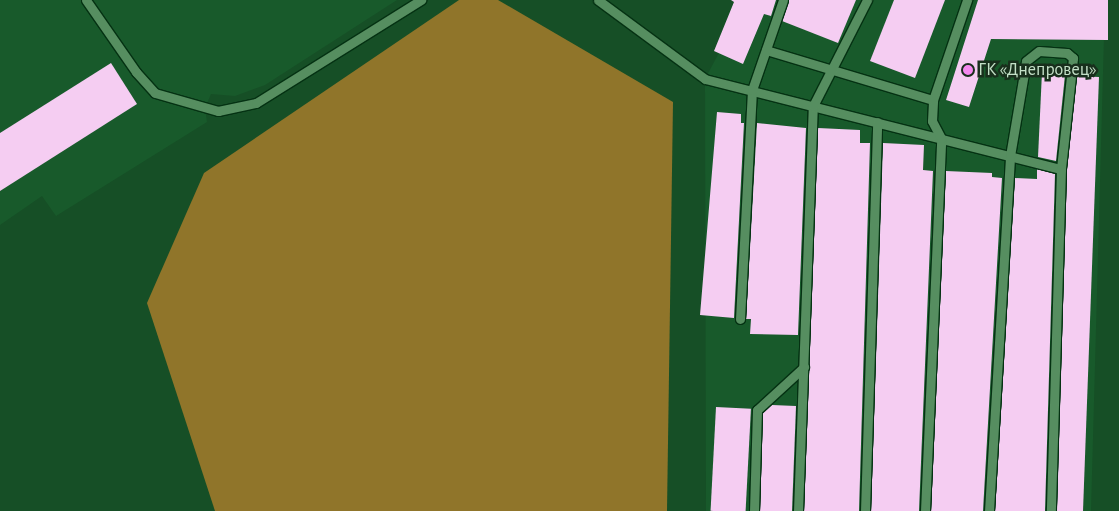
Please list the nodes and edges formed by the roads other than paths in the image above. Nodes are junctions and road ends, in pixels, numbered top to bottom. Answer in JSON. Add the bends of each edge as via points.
{"nodes":[{"id":1,"x":86,"y":0,"type":"edge"},
{"id":2,"x":421,"y":0,"type":"edge"},
{"id":3,"x":598,"y":0,"type":"edge"},
{"id":4,"x":783,"y":0,"type":"edge"},
{"id":5,"x":867,"y":0,"type":"edge"},
{"id":6,"x":967,"y":0,"type":"edge"},
{"id":7,"x":766,"y":50,"type":"junction"},
{"id":8,"x":832,"y":70,"type":"junction"},
{"id":9,"x":752,"y":90,"type":"junction"},
{"id":10,"x":933,"y":100,"type":"junction"},
{"id":11,"x":813,"y":106,"type":"junction"},
{"id":12,"x":876,"y":122,"type":"junction"},
{"id":13,"x":941,"y":138,"type":"junction"},
{"id":14,"x":1010,"y":156,"type":"junction"},
{"id":15,"x":1061,"y":169,"type":"junction"},
{"id":16,"x":740,"y":319,"type":"dead end"},
{"id":17,"x":804,"y":367,"type":"junction"},
{"id":18,"x":754,"y":511,"type":"edge"},
{"id":19,"x":798,"y":511,"type":"edge"},
{"id":20,"x":865,"y":511,"type":"edge"},
{"id":21,"x":925,"y":511,"type":"edge"},
{"id":22,"x":989,"y":511,"type":"edge"},
{"id":23,"x":1051,"y":511,"type":"edge"}],
"edges":[{"from":1,"to":2,"type":"lane","via":[[136,72],[155,93],[218,111],[256,102]]},
{"from":3,"to":9,"type":"lane","via":[[705,78]]},
{"from":4,"to":7,"type":"lane"},
{"from":5,"to":8,"type":"lane"},
{"from":6,"to":10,"type":"lane"},
{"from":7,"to":8,"type":"lane"},
{"from":7,"to":9,"type":"lane"},
{"from":8,"to":10,"type":"lane"},
{"from":8,"to":11,"type":"lane"},
{"from":9,"to":11,"type":"lane"},
{"from":9,"to":16,"type":"lane"},
{"from":10,"to":13,"type":"lane","via":[[932,121]]},
{"from":11,"to":12,"type":"lane"},
{"from":11,"to":17,"type":"lane"},
{"from":12,"to":13,"type":"lane"},
{"from":12,"to":20,"type":"lane"},
{"from":13,"to":14,"type":"lane"},
{"from":13,"to":21,"type":"lane"},
{"from":14,"to":15,"type":"lane"},
{"from":14,"to":15,"type":"lane","via":[[1026,61],[1040,51],[1067,53],[1073,58]]},
{"from":14,"to":22,"type":"lane"},
{"from":15,"to":23,"type":"lane"},
{"from":17,"to":18,"type":"lane","via":[[757,410]]},
{"from":17,"to":19,"type":"lane"}]}
